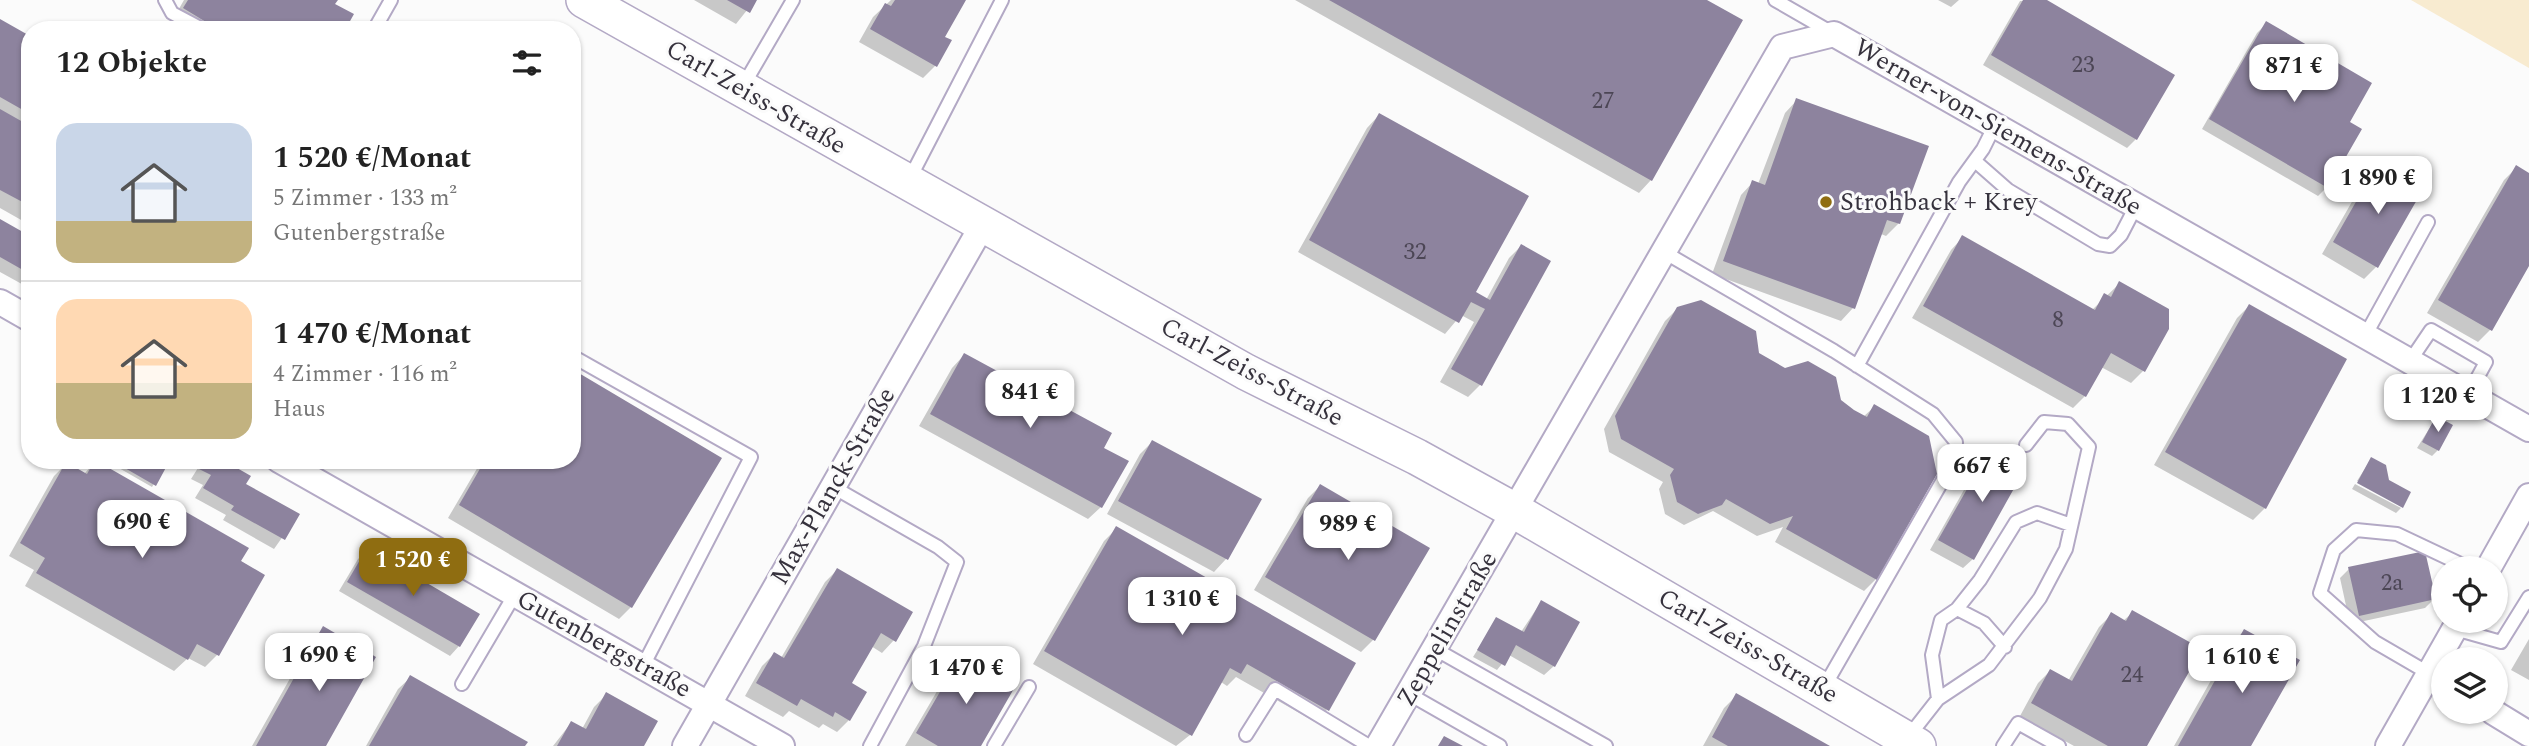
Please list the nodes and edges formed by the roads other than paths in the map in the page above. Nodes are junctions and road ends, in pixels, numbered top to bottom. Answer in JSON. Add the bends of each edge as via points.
{"nodes":[{"id":1,"x":165,"y":0,"type":"edge"},
{"id":2,"x":391,"y":0,"type":"edge"},
{"id":3,"x":584,"y":0,"type":"edge"},
{"id":4,"x":793,"y":0,"type":"edge"},
{"id":5,"x":1002,"y":0,"type":"edge"},
{"id":6,"x":1775,"y":0,"type":"edge"},
{"id":7,"x":187,"y":21,"type":"edge"},
{"id":8,"x":379,"y":21,"type":"edge"},
{"id":9,"x":1834,"y":34,"type":"junction"},
{"id":10,"x":741,"y":89,"type":"junction"},
{"id":11,"x":1995,"y":125,"type":"junction"},
{"id":12,"x":1975,"y":161,"type":"junction"},
{"id":13,"x":907,"y":184,"type":"junction"},
{"id":14,"x":2136,"y":206,"type":"junction"},
{"id":15,"x":2428,"y":222,"type":"dead end"},
{"id":16,"x":982,"y":226,"type":"junction"},
{"id":17,"x":1664,"y":252,"type":"junction"},
{"id":18,"x":0,"y":302,"type":"edge"},
{"id":19,"x":21,"y":314,"type":"edge"},
{"id":20,"x":2365,"y":336,"type":"junction"},
{"id":21,"x":581,"y":361,"type":"edge"},
{"id":22,"x":2410,"y":361,"type":"junction"},
{"id":23,"x":1857,"y":366,"type":"junction"},
{"id":24,"x":2468,"y":395,"type":"junction"},
{"id":25,"x":2529,"y":429,"type":"edge"},
{"id":26,"x":2026,"y":445,"type":"dead end"},
{"id":27,"x":295,"y":469,"type":"edge"},
{"id":28,"x":833,"y":487,"type":"junction"},
{"id":29,"x":2529,"y":496,"type":"edge"},
{"id":30,"x":1516,"y":511,"type":"junction"},
{"id":31,"x":2071,"y":525,"type":"junction"},
{"id":32,"x":2444,"y":556,"type":"edge"},
{"id":33,"x":2495,"y":556,"type":"edge"},
{"id":34,"x":515,"y":594,"type":"junction"},
{"id":35,"x":2529,"y":597,"type":"edge"},
{"id":36,"x":1957,"y":609,"type":"junction"},
{"id":37,"x":2508,"y":631,"type":"edge"},
{"id":38,"x":2478,"y":633,"type":"edge"},
{"id":39,"x":2507,"y":633,"type":"edge"},
{"id":40,"x":2005,"y":647,"type":"junction"},
{"id":41,"x":1435,"y":649,"type":"junction"},
{"id":42,"x":643,"y":666,"type":"junction"},
{"id":43,"x":2431,"y":675,"type":"edge"},
{"id":44,"x":462,"y":684,"type":"dead end"},
{"id":45,"x":2431,"y":685,"type":"edge"},
{"id":46,"x":1030,"y":687,"type":"dead end"},
{"id":47,"x":1822,"y":689,"type":"junction"},
{"id":48,"x":1409,"y":694,"type":"junction"},
{"id":49,"x":1938,"y":699,"type":"junction"},
{"id":50,"x":709,"y":704,"type":"junction"},
{"id":51,"x":2508,"y":721,"type":"edge"},
{"id":52,"x":2529,"y":734,"type":"edge"},
{"id":53,"x":1246,"y":735,"type":"dead end"},
{"id":54,"x":1912,"y":743,"type":"edge"},
{"id":55,"x":685,"y":746,"type":"edge"},
{"id":56,"x":782,"y":746,"type":"edge"},
{"id":57,"x":870,"y":746,"type":"edge"},
{"id":58,"x":994,"y":746,"type":"edge"},
{"id":59,"x":1369,"y":746,"type":"edge"},
{"id":60,"x":1378,"y":746,"type":"edge"},
{"id":61,"x":1500,"y":746,"type":"edge"},
{"id":62,"x":1606,"y":746,"type":"edge"},
{"id":63,"x":2003,"y":746,"type":"edge"},
{"id":64,"x":2059,"y":746,"type":"edge"},
{"id":65,"x":2388,"y":746,"type":"edge"}],
"edges":[{"from":1,"to":7,"type":"lane","via":[[172,13]]},
{"from":2,"to":8,"type":"lane"},
{"from":3,"to":10,"type":"main road","name":"Carl-Zeiss-Straße"},
{"from":4,"to":10,"type":"lane"},
{"from":5,"to":13,"type":"lane"},
{"from":6,"to":9,"type":"lane"},
{"from":9,"to":11,"type":"street","name":"Werner-von-Siemens-Straße"},
{"from":9,"to":17,"type":"street","name":"Werner-von-Siemens-Straße","via":[[1782,47]]},
{"from":10,"to":13,"type":"main road","name":"Carl-Zeiss-Straße"},
{"from":11,"to":12,"type":"lane"},
{"from":11,"to":14,"type":"street","name":"Werner-von-Siemens-Straße"},
{"from":12,"to":14,"type":"lane","via":[[2008,190],[2098,244],[2110,246],[2121,235]]},
{"from":12,"to":23,"type":"lane"},
{"from":13,"to":16,"type":"main road","name":"Carl-Zeiss-Straße"},
{"from":14,"to":20,"type":"street","name":"Werner-von-Siemens-Straße"},
{"from":15,"to":20,"type":"lane"},
{"from":16,"to":28,"type":"street","name":"Max-Planck-Straße"},
{"from":16,"to":30,"type":"main road","name":"Carl-Zeiss-Straße","via":[[1246,372]]},
{"from":17,"to":23,"type":"lane"},
{"from":17,"to":30,"type":"street","name":"Werner-von-Siemens-Straße"},
{"from":18,"to":19,"type":"street"},
{"from":20,"to":22,"type":"street","name":"Werner-von-Siemens-Straße"},
{"from":21,"to":42,"type":"lane","via":[[751,457]]},
{"from":22,"to":24,"type":"street","name":"Werner-von-Siemens-Straße"},
{"from":22,"to":24,"type":"lane","via":[[2431,330],[2475,355],[2486,362]]},
{"from":23,"to":47,"type":"lane","via":[[1933,414],[1956,442],[1955,459]]},
{"from":24,"to":25,"type":"street","name":"Werner-von-Siemens-Straße"},
{"from":26,"to":31,"type":"lane","via":[[2044,422],[2068,424],[2089,447]]},
{"from":27,"to":34,"type":"street","name":"Gutenbergstraße"},
{"from":28,"to":50,"type":"street","name":"Max-Planck-Straße"},
{"from":28,"to":57,"type":"lane","via":[[957,562],[924,646]]},
{"from":29,"to":33,"type":"street"},
{"from":30,"to":41,"type":"street","name":"Zeppelinstraße"},
{"from":30,"to":47,"type":"main road","name":"Carl-Zeiss-Straße"},
{"from":31,"to":36,"type":"lane","via":[[2037,513],[2016,522]]},
{"from":31,"to":40,"type":"lane","via":[[2066,549],[2040,598]]},
{"from":32,"to":43,"type":"lane","via":[[2397,534],[2356,530],[2334,550],[2320,593],[2375,642]]},
{"from":34,"to":42,"type":"street","name":"Gutenbergstraße"},
{"from":34,"to":44,"type":"lane"},
{"from":35,"to":37,"type":"lane"},
{"from":36,"to":40,"type":"lane","via":[[1984,623]]},
{"from":36,"to":49,"type":"lane","via":[[1941,620],[1932,655]]},
{"from":38,"to":39,"type":"lane","via":[[2501,642]]},
{"from":40,"to":49,"type":"lane","via":[[1969,682]]},
{"from":41,"to":48,"type":"street","name":"Zeppelinstraße"},
{"from":41,"to":62,"type":"lane"},
{"from":42,"to":50,"type":"street","name":"Gutenbergstraße"},
{"from":45,"to":65,"type":"street"},
{"from":46,"to":58,"type":"lane"},
{"from":47,"to":54,"type":"main road","name":"Carl-Zeiss-Straße"},
{"from":48,"to":60,"type":"street","name":"Zeppelinstraße"},
{"from":48,"to":61,"type":"lane"},
{"from":49,"to":54,"type":"lane"},
{"from":50,"to":55,"type":"street","name":"Max-Planck-Straße"},
{"from":50,"to":56,"type":"street","name":"Gutenbergstraße"},
{"from":51,"to":52,"type":"street"},
{"from":53,"to":59,"type":"lane","via":[[1275,689]]},
{"from":63,"to":64,"type":"lane","via":[[2018,723]]}]}
